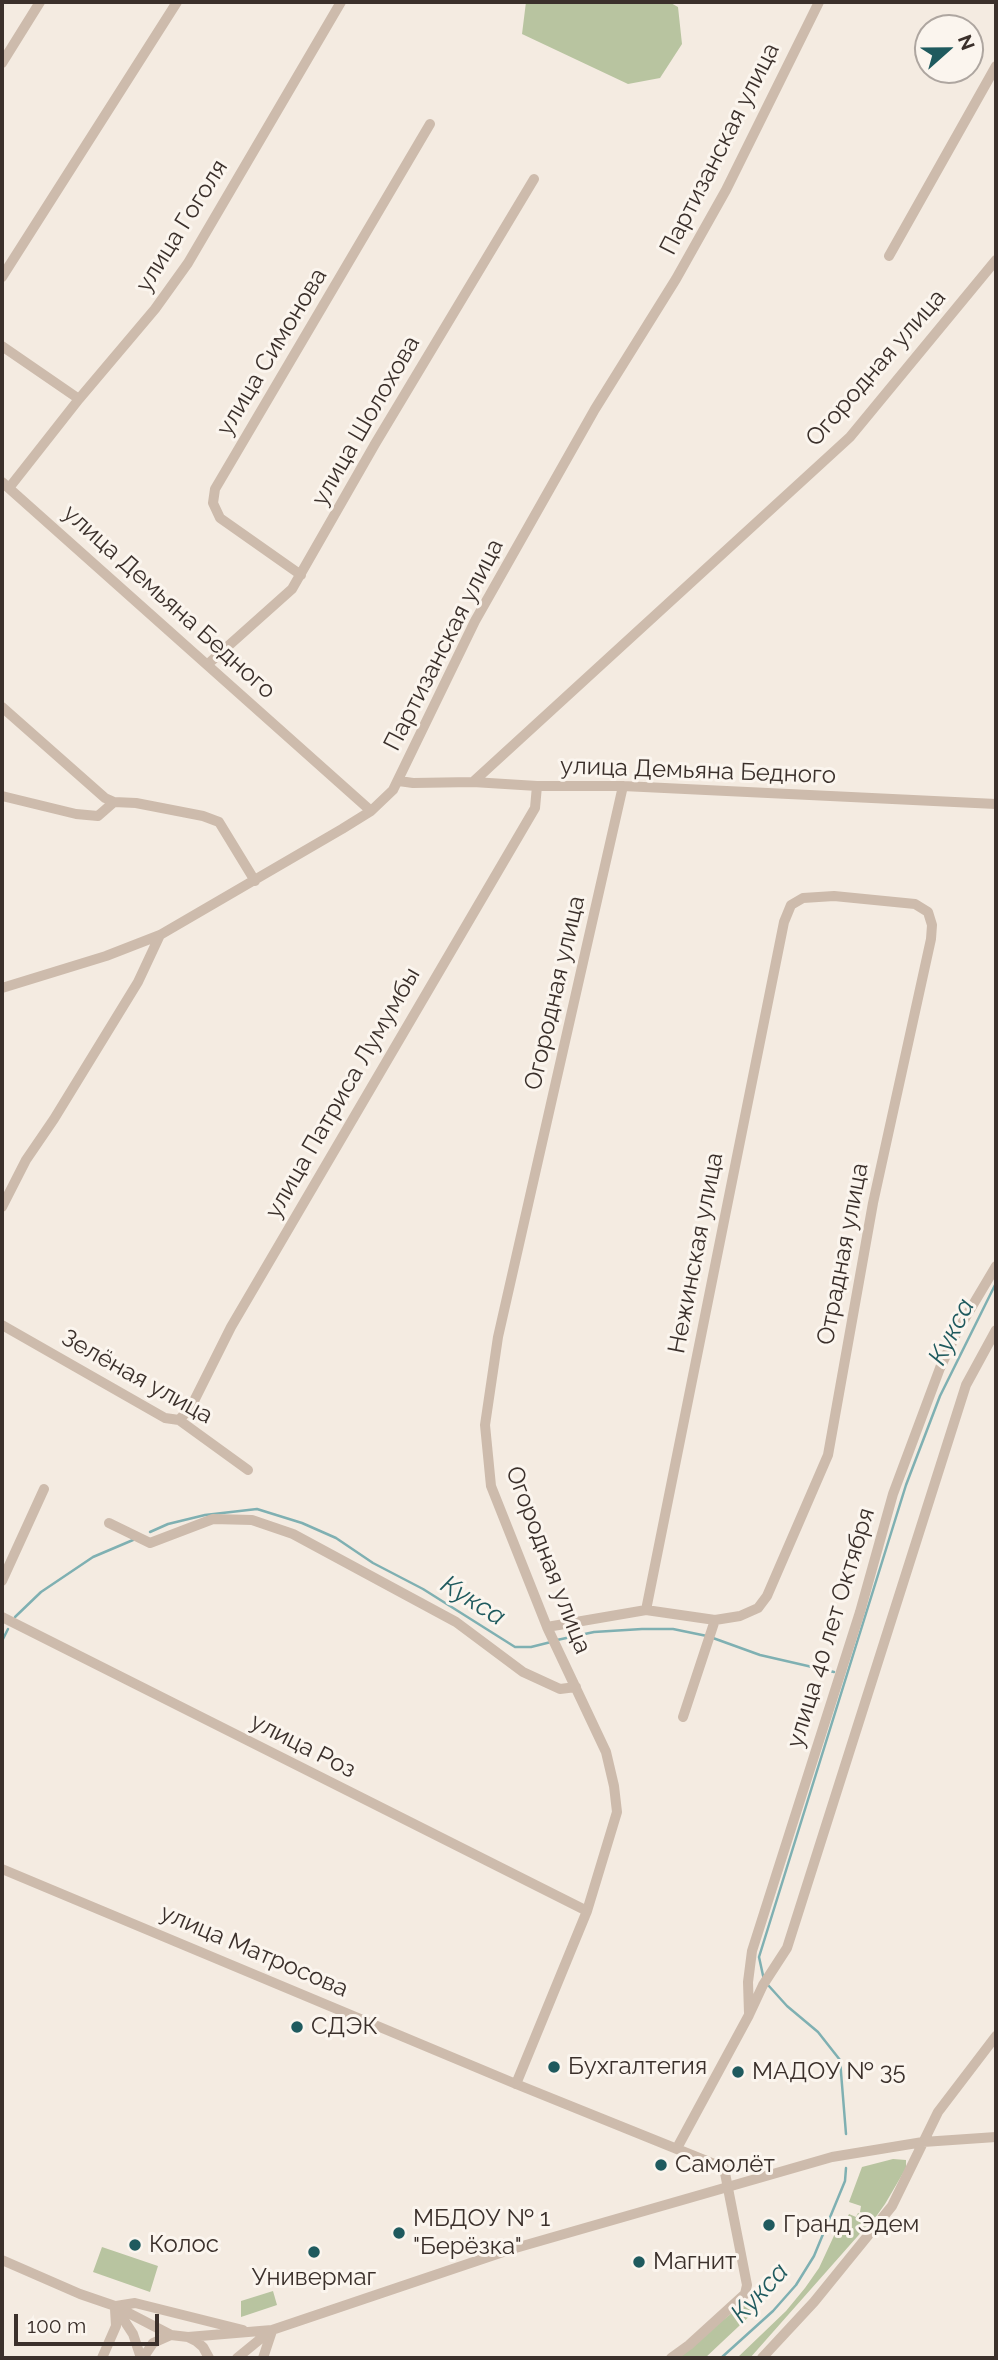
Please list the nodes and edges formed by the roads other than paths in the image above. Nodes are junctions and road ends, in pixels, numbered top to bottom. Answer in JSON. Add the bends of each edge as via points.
{"nodes":[{"id":1,"x":40,"y":2,"type":"edge"},
{"id":2,"x":177,"y":2,"type":"edge"},
{"id":3,"x":341,"y":2,"type":"edge"},
{"id":4,"x":819,"y":2,"type":"edge"},
{"id":5,"x":2,"y":63,"type":"edge"},
{"id":6,"x":996,"y":66,"type":"edge"},
{"id":7,"x":430,"y":124,"type":"dead end"},
{"id":8,"x":534,"y":179,"type":"dead end"},
{"id":9,"x":888,"y":256,"type":"dead end"},
{"id":10,"x":996,"y":260,"type":"edge"},
{"id":11,"x":2,"y":277,"type":"edge"},
{"id":12,"x":2,"y":346,"type":"edge"},
{"id":13,"x":79,"y":398,"type":"junction"},
{"id":14,"x":5,"y":485,"type":"edge"},
{"id":15,"x":301,"y":575,"type":"junction"},
{"id":16,"x":208,"y":664,"type":"junction"},
{"id":17,"x":2,"y":707,"type":"edge"},
{"id":18,"x":399,"y":781,"type":"junction"},
{"id":19,"x":473,"y":782,"type":"junction"},
{"id":20,"x":537,"y":786,"type":"junction"},
{"id":21,"x":623,"y":786,"type":"junction"},
{"id":22,"x":2,"y":796,"type":"edge"},
{"id":23,"x":114,"y":802,"type":"junction"},
{"id":24,"x":996,"y":804,"type":"edge"},
{"id":25,"x":371,"y":811,"type":"junction"},
{"id":26,"x":255,"y":881,"type":"junction"},
{"id":27,"x":791,"y":905,"type":"joint"},
{"id":28,"x":160,"y":935,"type":"junction"},
{"id":29,"x":2,"y":988,"type":"edge"},
{"id":30,"x":2,"y":1207,"type":"edge"},
{"id":31,"x":996,"y":1266,"type":"edge"},
{"id":32,"x":2,"y":1325,"type":"edge"},
{"id":33,"x":996,"y":1330,"type":"edge"},
{"id":34,"x":179,"y":1420,"type":"junction"},
{"id":35,"x":248,"y":1471,"type":"dead end"},
{"id":36,"x":44,"y":1489,"type":"dead end"},
{"id":37,"x":109,"y":1523,"type":"dead end"},
{"id":38,"x":2,"y":1581,"type":"edge"},
{"id":39,"x":646,"y":1610,"type":"junction"},
{"id":40,"x":2,"y":1617,"type":"edge"},
{"id":41,"x":715,"y":1620,"type":"junction"},
{"id":42,"x":550,"y":1631,"type":"junction"},
{"id":43,"x":576,"y":1687,"type":"junction"},
{"id":44,"x":683,"y":1717,"type":"dead end"},
{"id":45,"x":2,"y":1869,"type":"edge"},
{"id":46,"x":587,"y":1911,"type":"junction"},
{"id":47,"x":749,"y":2015,"type":"junction"},
{"id":48,"x":996,"y":2036,"type":"edge"},
{"id":49,"x":516,"y":2084,"type":"junction"},
{"id":50,"x":996,"y":2137,"type":"edge"},
{"id":51,"x":923,"y":2142,"type":"junction"},
{"id":52,"x":677,"y":2148,"type":"junction"},
{"id":53,"x":728,"y":2186,"type":"junction"},
{"id":54,"x":2,"y":2260,"type":"edge"},
{"id":55,"x":115,"y":2306,"type":"junction"},
{"id":56,"x":272,"y":2330,"type":"junction"},
{"id":57,"x":256,"y":2333,"type":"junction"},
{"id":58,"x":172,"y":2335,"type":"junction"},
{"id":59,"x":188,"y":2337,"type":"junction"},
{"id":60,"x":102,"y":2358,"type":"edge"},
{"id":61,"x":142,"y":2358,"type":"edge"},
{"id":62,"x":209,"y":2358,"type":"edge"},
{"id":63,"x":237,"y":2358,"type":"edge"},
{"id":64,"x":263,"y":2358,"type":"edge"},
{"id":65,"x":671,"y":2358,"type":"edge"},
{"id":66,"x":762,"y":2358,"type":"edge"}],
"edges":[{"from":1,"to":5,"type":"street"},
{"from":2,"to":11,"type":"street"},
{"from":3,"to":13,"type":"street","name":"улица Гоголя","via":[[188,263]]},
{"from":4,"to":18,"type":"street","name":"Партизанская улица","via":[[726,190],[475,621]]},
{"from":6,"to":9,"type":"street"},
{"from":7,"to":15,"type":"street","name":"улица Симонова","via":[[215,489],[213,503],[220,518]]},
{"from":8,"to":15,"type":"street","name":"улица Шолохова"},
{"from":10,"to":19,"type":"street","name":"Огородная улица","via":[[850,437]]},
{"from":12,"to":13,"type":"street"},
{"from":13,"to":14,"type":"street","name":"улица Гоголя"},
{"from":14,"to":16,"type":"street","name":"улица Демьяна Бедного"},
{"from":15,"to":16,"type":"street","name":"улица Шолохова","via":[[292,589]]},
{"from":16,"to":25,"type":"street","name":"улица Демьяна Бедного"},
{"from":17,"to":23,"type":"street"},
{"from":18,"to":19,"type":"street","name":"улица Демьяна Бедного"},
{"from":18,"to":25,"type":"street","name":"Партизанская улица"},
{"from":19,"to":20,"type":"street","name":"улица Демьяна Бедного"},
{"from":20,"to":21,"type":"street","name":"улица Демьяна Бедного"},
{"from":20,"to":34,"type":"street","name":"улица Патриса Лумумбы","via":[[535,808],[252,1292],[191,1407]]},
{"from":21,"to":24,"type":"street","name":"улица Демьяна Бедного"},
{"from":21,"to":42,"type":"street","name":"Огородная улица","via":[[499,1338],[485,1425],[491,1486]]},
{"from":22,"to":23,"type":"street","via":[[98,816]]},
{"from":23,"to":26,"type":"street","via":[[219,822]]},
{"from":25,"to":26,"type":"street","name":"Партизанская улица"},
{"from":26,"to":28,"type":"street","name":"Партизанская улица"},
{"from":27,"to":39,"type":"street","name":"Нежинская улица","via":[[781,936]]},
{"from":27,"to":41,"type":"street","name":"Отрадная улица","via":[[803,898],[834,896],[915,904],[928,912],[931,939],[873,1203],[828,1455],[767,1596],[758,1608]]},
{"from":28,"to":29,"type":"street","name":"Партизанская улица"},
{"from":28,"to":30,"type":"street","via":[[138,982],[26,1160]]},
{"from":31,"to":47,"type":"street","name":"улица 40 лет Октября","via":[[940,1368],[893,1494],[752,1951]]},
{"from":32,"to":34,"type":"street","name":"Зелёная улица","via":[[165,1418]]},
{"from":33,"to":47,"type":"street","name":"улица 40 лет Октября","via":[[966,1385],[787,1948]]},
{"from":34,"to":35,"type":"street","name":"Зелёная улица"},
{"from":36,"to":38,"type":"street"},
{"from":37,"to":43,"type":"street","via":[[150,1542],[213,1519],[252,1520],[293,1534],[456,1622],[523,1672],[560,1689]]},
{"from":39,"to":41,"type":"street"},
{"from":39,"to":42,"type":"street"},
{"from":40,"to":46,"type":"street","name":"улица Роз"},
{"from":41,"to":44,"type":"street"},
{"from":42,"to":43,"type":"street","name":"Огородная улица"},
{"from":43,"to":46,"type":"street","name":"Огородная улица","via":[[606,1752],[617,1812]]},
{"from":45,"to":49,"type":"street","name":"улица Матросова"},
{"from":46,"to":49,"type":"street","name":"Огородная улица"},
{"from":47,"to":52,"type":"street","name":"улица 40 лет Октября"},
{"from":48,"to":51,"type":"street","via":[[938,2112]]},
{"from":49,"to":52,"type":"street","name":"улица Матросова"},
{"from":50,"to":51,"type":"street"},
{"from":51,"to":53,"type":"street","via":[[832,2157]]},
{"from":51,"to":66,"type":"street","via":[[892,2206]]},
{"from":52,"to":53,"type":"street","name":"улица Матросова","via":[[724,2168]]},
{"from":53,"to":56,"type":"street","via":[[512,2249]]},
{"from":53,"to":65,"type":"street","via":[[745,2294]]},
{"from":54,"to":55,"type":"street"},
{"from":55,"to":57,"type":"street","via":[[135,2303]]},
{"from":55,"to":58,"type":"street"},
{"from":55,"to":60,"type":"street","via":[[116,2326]]},
{"from":55,"to":61,"type":"street"},
{"from":56,"to":57,"type":"street"},
{"from":56,"to":63,"type":"street"},
{"from":56,"to":64,"type":"street"},
{"from":57,"to":59,"type":"street"},
{"from":58,"to":59,"type":"street"},
{"from":58,"to":61,"type":"street","via":[[153,2343]]},
{"from":59,"to":62,"type":"street","via":[[203,2347]]}]}
